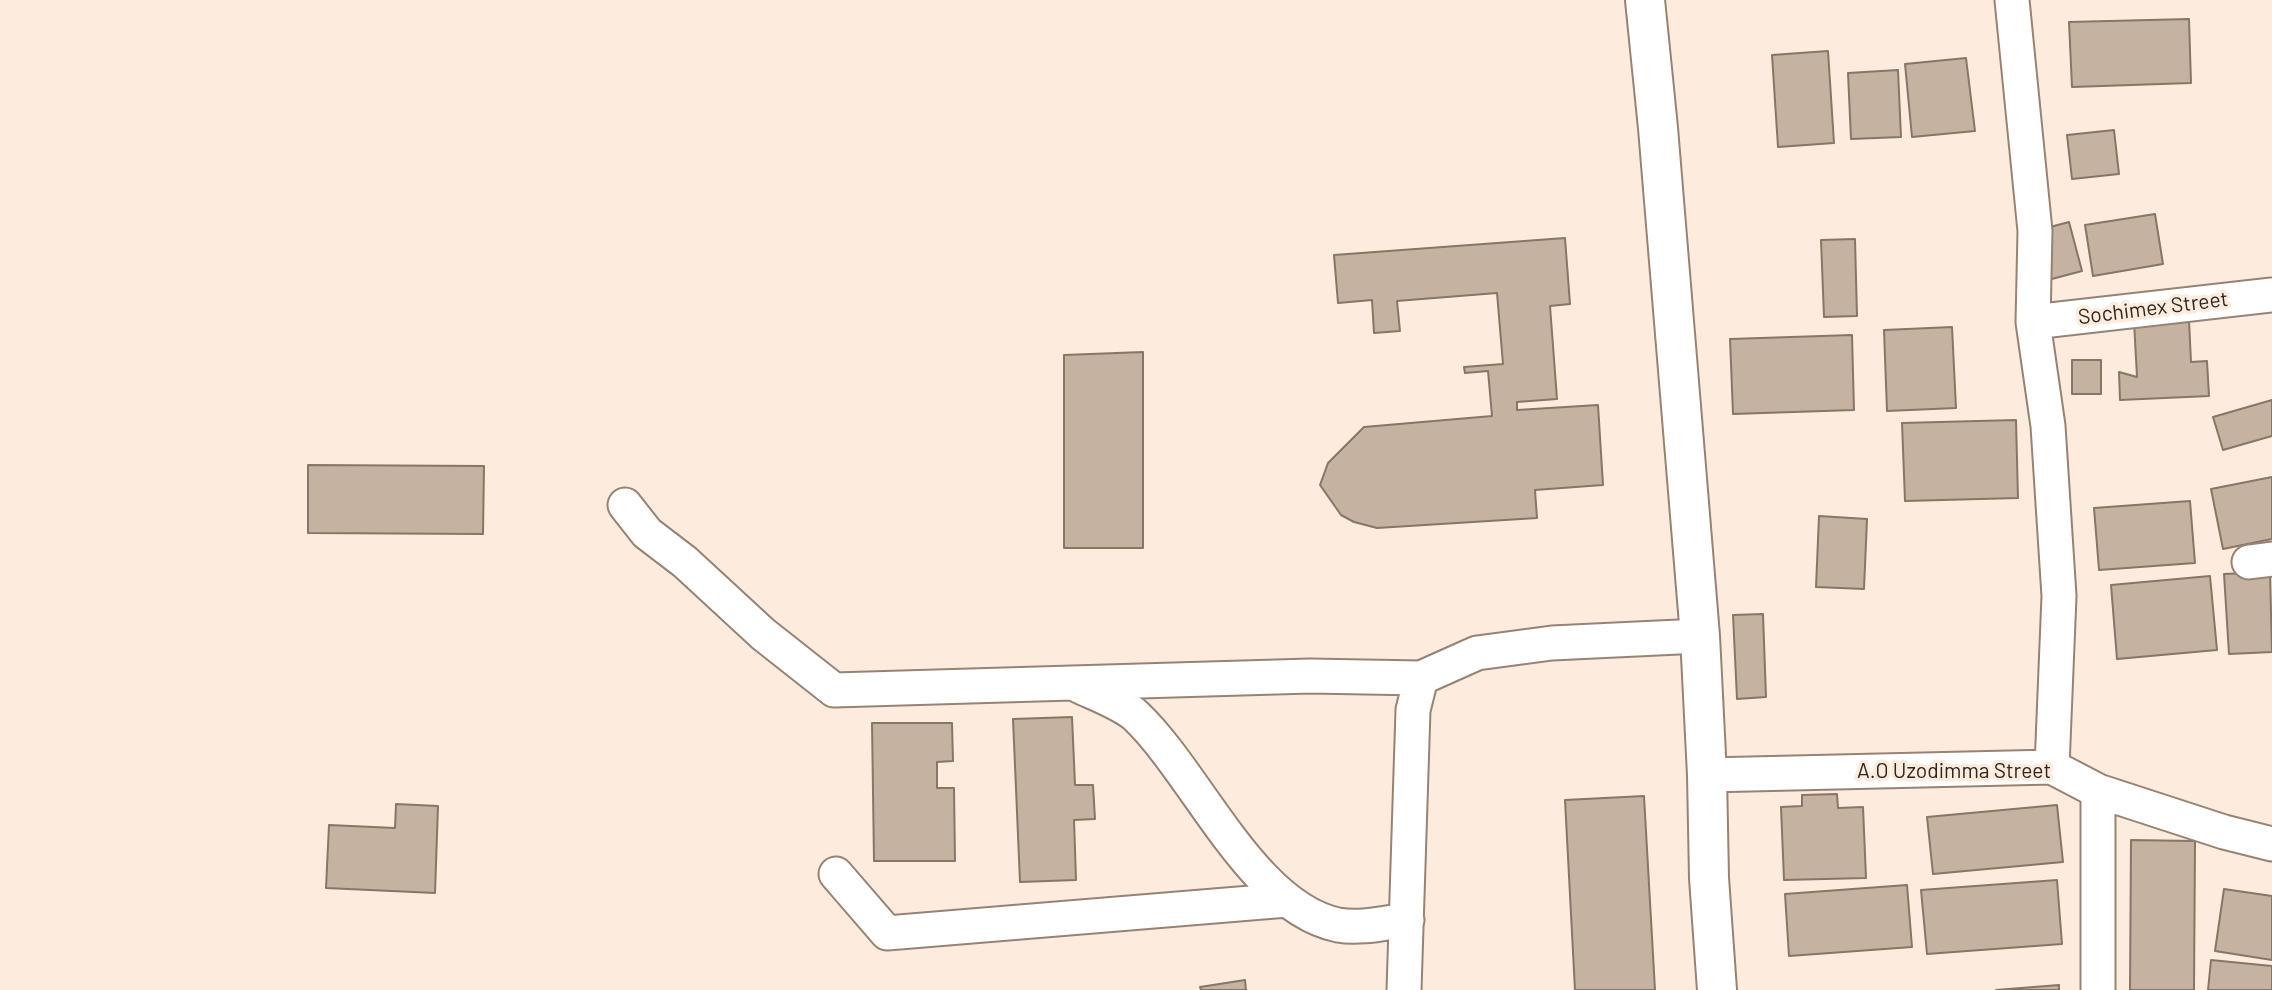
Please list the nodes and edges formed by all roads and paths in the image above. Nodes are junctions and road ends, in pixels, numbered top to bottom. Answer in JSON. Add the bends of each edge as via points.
{"nodes":[{"id":1,"x":1645,"y":0,"type":"edge"},
{"id":2,"x":2012,"y":0,"type":"edge"},
{"id":3,"x":2272,"y":295,"type":"edge"},
{"id":4,"x":2033,"y":322,"type":"junction"},
{"id":5,"x":625,"y":505,"type":"dead end"},
{"id":6,"x":1700,"y":636,"type":"junction"},
{"id":7,"x":1421,"y":678,"type":"junction"},
{"id":8,"x":1077,"y":684,"type":"junction"},
{"id":9,"x":2052,"y":766,"type":"junction"},
{"id":10,"x":1707,"y":775,"type":"junction"},
{"id":11,"x":2098,"y":791,"type":"junction"},
{"id":12,"x":2272,"y":844,"type":"edge"},
{"id":13,"x":836,"y":874,"type":"dead end"},
{"id":14,"x":1287,"y":900,"type":"junction"},
{"id":15,"x":1407,"y":920,"type":"junction"},
{"id":16,"x":1404,"y":990,"type":"edge"},
{"id":17,"x":1717,"y":990,"type":"edge"},
{"id":18,"x":2098,"y":990,"type":"edge"}],
"edges":[{"from":1,"to":6,"type":"main road"},
{"from":2,"to":4,"type":"street","via":[[2035,231]]},
{"from":3,"to":4,"type":"street","name":"Sochimex Street"},
{"from":4,"to":9,"type":"street","via":[[2048,426],[2059,596]]},
{"from":5,"to":8,"type":"street","via":[[647,533],[834,690]]},
{"from":6,"to":7,"type":"street","via":[[1552,643],[1477,653]]},
{"from":6,"to":10,"type":"main road"},
{"from":7,"to":8,"type":"street","via":[[1310,676]]},
{"from":7,"to":15,"type":"street","via":[[1413,710]]},
{"from":8,"to":14,"type":"street","via":[[1134,714],[1264,880]]},
{"from":9,"to":10,"type":"street","name":"A.O Uzodimma Street"},
{"from":9,"to":11,"type":"street","name":"A.O Uzodimma Street"},
{"from":10,"to":17,"type":"main road"},
{"from":11,"to":12,"type":"street","name":"A.O Uzodimma Street"},
{"from":11,"to":18,"type":"street"},
{"from":13,"to":14,"type":"street","via":[[887,933]]},
{"from":14,"to":15,"type":"street","via":[[1304,913],[1337,925]]},
{"from":15,"to":16,"type":"street"}]}
